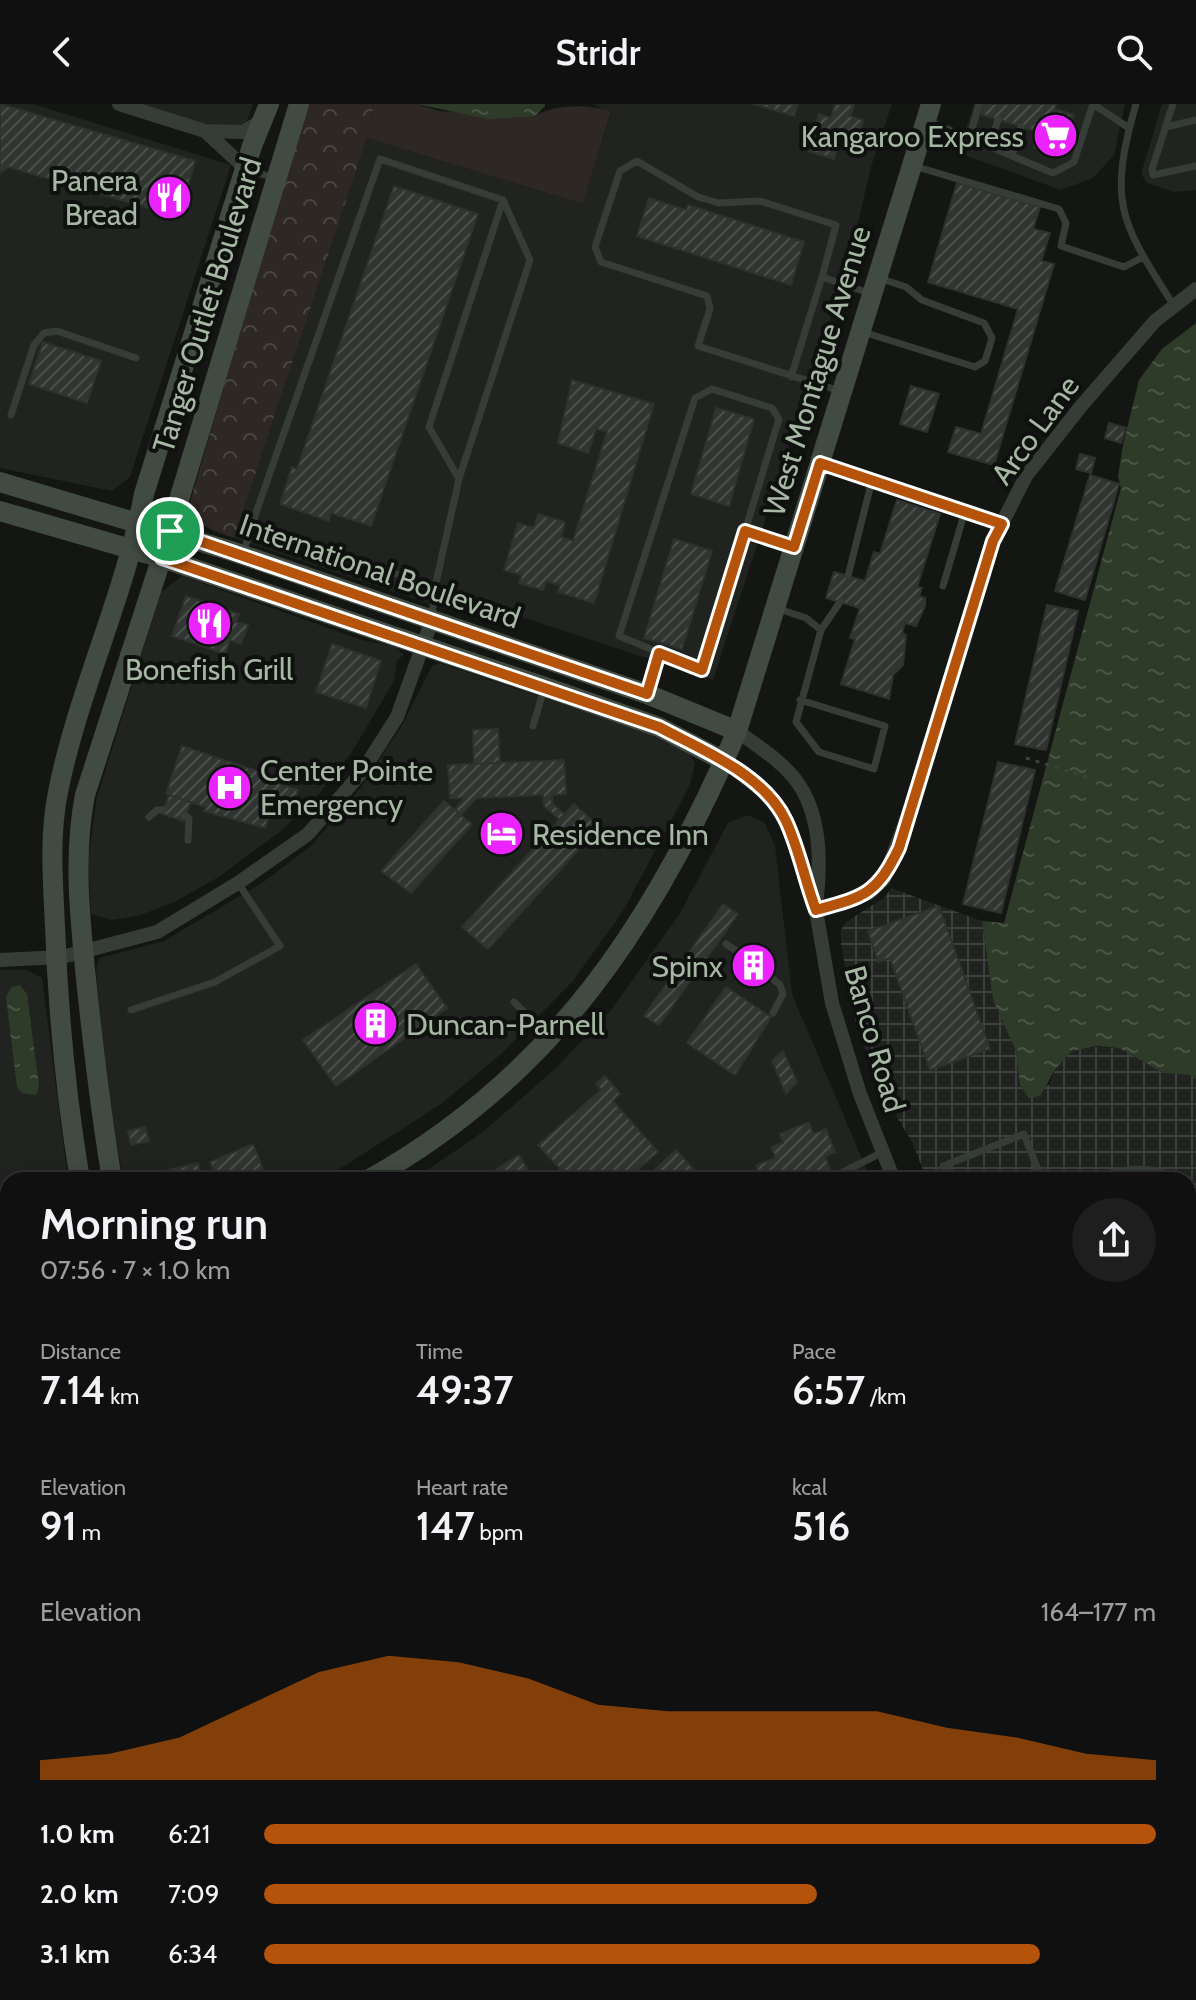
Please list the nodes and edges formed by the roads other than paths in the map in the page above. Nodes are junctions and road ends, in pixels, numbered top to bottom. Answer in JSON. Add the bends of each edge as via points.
{"nodes":[{"id":1,"x":119,"y":104,"type":"edge"},
{"id":2,"x":299,"y":104,"type":"edge"},
{"id":3,"x":979,"y":104,"type":"edge"},
{"id":4,"x":1092,"y":104,"type":"edge"},
{"id":5,"x":1136,"y":104,"type":"edge"},
{"id":6,"x":1173,"y":104,"type":"edge"},
{"id":7,"x":266,"y":112,"type":"edge"},
{"id":8,"x":929,"y":112,"type":"edge"},
{"id":9,"x":998,"y":120,"type":"dead end"},
{"id":10,"x":1196,"y":120,"type":"edge"},
{"id":11,"x":1021,"y":127,"type":"dead end"},
{"id":12,"x":1166,"y":127,"type":"junction"},
{"id":13,"x":1129,"y":128,"type":"junction"},
{"id":14,"x":205,"y":131,"type":"junction"},
{"id":15,"x":970,"y":136,"type":"junction"},
{"id":16,"x":990,"y":144,"type":"junction"},
{"id":17,"x":1012,"y":155,"type":"junction"},
{"id":18,"x":912,"y":165,"type":"junction"},
{"id":19,"x":1196,"y":166,"type":"edge"},
{"id":20,"x":245,"y":168,"type":"junction"},
{"id":21,"x":277,"y":180,"type":"junction"},
{"id":22,"x":503,"y":200,"type":"junction"},
{"id":23,"x":1143,"y":257,"type":"junction"},
{"id":24,"x":822,"y":277,"type":"junction"},
{"id":25,"x":874,"y":285,"type":"junction"},
{"id":26,"x":1196,"y":289,"type":"edge"},
{"id":27,"x":1174,"y":306,"type":"junction"},
{"id":28,"x":860,"y":331,"type":"junction"},
{"id":29,"x":136,"y":358,"type":"dead end"},
{"id":30,"x":791,"y":377,"type":"junction"},
{"id":31,"x":842,"y":392,"type":"junction"},
{"id":32,"x":11,"y":415,"type":"dead end"},
{"id":33,"x":820,"y":463,"type":"junction"},
{"id":34,"x":459,"y":479,"type":"junction"},
{"id":35,"x":872,"y":480,"type":"junction"},
{"id":36,"x":0,"y":482,"type":"edge"},
{"id":37,"x":0,"y":511,"type":"edge"},
{"id":38,"x":965,"y":511,"type":"junction"},
{"id":39,"x":139,"y":521,"type":"junction"},
{"id":40,"x":252,"y":524,"type":"junction"},
{"id":41,"x":1002,"y":524,"type":"junction"},
{"id":42,"x":170,"y":531,"type":"junction"},
{"id":43,"x":745,"y":531,"type":"junction"},
{"id":44,"x":794,"y":547,"type":"junction"},
{"id":45,"x":132,"y":551,"type":"junction"},
{"id":46,"x":242,"y":555,"type":"junction"},
{"id":47,"x":162,"y":558,"type":"junction"},
{"id":48,"x":848,"y":576,"type":"dead end"},
{"id":49,"x":943,"y":586,"type":"dead end"},
{"id":50,"x":435,"y":587,"type":"junction"},
{"id":51,"x":840,"y":602,"type":"dead end"},
{"id":52,"x":774,"y":607,"type":"junction"},
{"id":53,"x":432,"y":620,"type":"junction"},
{"id":54,"x":821,"y":630,"type":"junction"},
{"id":55,"x":423,"y":645,"type":"junction"},
{"id":56,"x":659,"y":653,"type":"junction"},
{"id":57,"x":545,"y":687,"type":"junction"},
{"id":58,"x":647,"y":694,"type":"junction"},
{"id":59,"x":800,"y":700,"type":"junction"},
{"id":60,"x":533,"y":726,"type":"dead end"},
{"id":61,"x":737,"y":731,"type":"junction"},
{"id":62,"x":724,"y":761,"type":"junction"},
{"id":63,"x":163,"y":810,"type":"dead end"},
{"id":64,"x":185,"y":816,"type":"dead end"},
{"id":65,"x":149,"y":817,"type":"dead end"},
{"id":66,"x":188,"y":840,"type":"dead end"},
{"id":67,"x":238,"y":883,"type":"junction"},
{"id":68,"x":816,"y":910,"type":"junction"},
{"id":69,"x":726,"y":944,"type":"dead end"},
{"id":70,"x":83,"y":951,"type":"junction"},
{"id":71,"x":743,"y":955,"type":"dead end"},
{"id":72,"x":56,"y":957,"type":"junction"},
{"id":73,"x":0,"y":960,"type":"edge"},
{"id":74,"x":767,"y":974,"type":"dead end"},
{"id":75,"x":514,"y":1002,"type":"dead end"},
{"id":76,"x":131,"y":1010,"type":"dead end"},
{"id":77,"x":773,"y":1013,"type":"dead end"},
{"id":78,"x":550,"y":1037,"type":"junction"},
{"id":79,"x":883,"y":1152,"type":"junction"},
{"id":80,"x":79,"y":1172,"type":"edge"},
{"id":81,"x":111,"y":1172,"type":"edge"},
{"id":82,"x":382,"y":1172,"type":"edge"},
{"id":83,"x":843,"y":1172,"type":"edge"},
{"id":84,"x":891,"y":1172,"type":"edge"},
{"id":85,"x":946,"y":1172,"type":"edge"},
{"id":86,"x":1039,"y":1172,"type":"edge"},
{"id":87,"x":1110,"y":1172,"type":"edge"},
{"id":88,"x":1158,"y":1172,"type":"edge"}],
"edges":[{"from":1,"to":14,"type":"street"},
{"from":2,"to":21,"type":"main road","name":"Tanger Outlet Boulevard"},
{"from":3,"to":15,"type":"lane"},
{"from":4,"to":13,"type":"lane"},
{"from":4,"to":17,"type":"lane","via":[[1074,162],[1064,170],[1053,173]]},
{"from":5,"to":13,"type":"lane"},
{"from":6,"to":12,"type":"lane"},
{"from":7,"to":14,"type":"street","via":[[243,132]]},
{"from":7,"to":20,"type":"main road","name":"Tanger Outlet Boulevard"},
{"from":8,"to":15,"type":"lane"},
{"from":8,"to":18,"type":"main road","name":"West Montague Avenue"},
{"from":9,"to":16,"type":"lane"},
{"from":10,"to":12,"type":"lane"},
{"from":11,"to":17,"type":"lane"},
{"from":12,"to":19,"type":"lane","via":[[1153,175]]},
{"from":13,"to":23,"type":"lane","via":[[1121,206]]},
{"from":14,"to":20,"type":"street"},
{"from":15,"to":16,"type":"lane"},
{"from":16,"to":17,"type":"lane"},
{"from":18,"to":23,"type":"lane","via":[[1059,209],[1066,223],[1061,246],[1124,267]]},
{"from":18,"to":25,"type":"main road","name":"West Montague Avenue"},
{"from":20,"to":21,"type":"lane"},
{"from":20,"to":39,"type":"main road","name":"Tanger Outlet Boulevard"},
{"from":21,"to":42,"type":"main road","name":"Tanger Outlet Boulevard"},
{"from":22,"to":34,"type":"lane","via":[[530,260]]},
{"from":22,"to":34,"type":"lane","via":[[429,427]]},
{"from":22,"to":40,"type":"lane","via":[[380,159]]},
{"from":23,"to":27,"type":"lane"},
{"from":24,"to":25,"type":"lane"},
{"from":24,"to":30,"type":"lane"},
{"from":24,"to":30,"type":"lane","via":[[836,225],[760,201],[719,203],[698,197],[637,161],[620,171],[595,247],[601,262],[707,296],[710,309],[698,346]]},
{"from":25,"to":28,"type":"main road","name":"West Montague Avenue"},
{"from":25,"to":28,"type":"lane","via":[[906,287],[922,300],[984,323],[992,338],[985,361],[975,367]]},
{"from":26,"to":27,"type":"street","name":"Arco Lane"},
{"from":27,"to":41,"type":"street","name":"Arco Lane","via":[[1082,405],[1026,476]]},
{"from":28,"to":31,"type":"main road","name":"West Montague Avenue"},
{"from":29,"to":32,"type":"lane","via":[[57,331],[44,333],[34,345]]},
{"from":30,"to":31,"type":"lane"},
{"from":31,"to":33,"type":"main road","name":"West Montague Avenue"},
{"from":33,"to":35,"type":"lane"},
{"from":33,"to":44,"type":"main road","name":"West Montague Avenue"},
{"from":34,"to":50,"type":"lane"},
{"from":35,"to":38,"type":"lane"},
{"from":35,"to":48,"type":"lane"},
{"from":36,"to":39,"type":"main road","name":"International Boulevard"},
{"from":37,"to":45,"type":"main road","name":"International Boulevard"},
{"from":38,"to":41,"type":"lane"},
{"from":38,"to":49,"type":"lane"},
{"from":39,"to":42,"type":"main road","name":"International Boulevard"},
{"from":39,"to":45,"type":"main road","name":"Tanger Outlet Boulevard"},
{"from":40,"to":46,"type":"lane"},
{"from":40,"to":50,"type":"lane"},
{"from":41,"to":68,"type":"street","name":"Arco Lane","via":[[899,848],[884,879],[869,893]]},
{"from":42,"to":46,"type":"main road","name":"International Boulevard"},
{"from":42,"to":47,"type":"main road","name":"Tanger Outlet Boulevard"},
{"from":43,"to":44,"type":"lane"},
{"from":43,"to":56,"type":"lane","via":[[702,670]]},
{"from":43,"to":56,"type":"lane","via":[[779,419],[772,408],[712,389],[701,392],[619,636]]},
{"from":44,"to":52,"type":"main road","name":"West Montague Avenue"},
{"from":45,"to":47,"type":"main road","name":"International Boulevard"},
{"from":45,"to":72,"type":"main road","name":"Tanger Outlet Boulevard","via":[[58,790],[51,852]]},
{"from":46,"to":53,"type":"main road","name":"International Boulevard"},
{"from":47,"to":55,"type":"main road","name":"International Boulevard"},
{"from":47,"to":70,"type":"main road","name":"Tanger Outlet Boulevard","via":[[85,795],[76,861]]},
{"from":50,"to":53,"type":"lane"},
{"from":51,"to":54,"type":"lane"},
{"from":52,"to":54,"type":"lane","via":[[806,618]]},
{"from":52,"to":61,"type":"main road","name":"West Montague Avenue"},
{"from":53,"to":55,"type":"street"},
{"from":53,"to":58,"type":"main road","name":"International Boulevard"},
{"from":54,"to":59,"type":"lane"},
{"from":55,"to":57,"type":"main road","name":"International Boulevard"},
{"from":55,"to":67,"type":"street","via":[[397,717],[362,772],[308,834]]},
{"from":56,"to":58,"type":"lane"},
{"from":57,"to":60,"type":"lane"},
{"from":57,"to":62,"type":"main road","name":"International Boulevard","via":[[659,727]]},
{"from":58,"to":61,"type":"main road","name":"International Boulevard"},
{"from":59,"to":59,"type":"lane","via":[[796,722],[815,749],[874,769],[885,726]]},
{"from":61,"to":62,"type":"main road","name":"West Montague Avenue"},
{"from":61,"to":68,"type":"street","name":"Banco Road","via":[[796,780],[812,817],[821,864]]},
{"from":62,"to":68,"type":"street","name":"Banco Road","via":[[772,798],[787,822]]},
{"from":62,"to":78,"type":"main road","name":"West Montague Avenue","via":[[649,909],[607,971]]},
{"from":63,"to":65,"type":"lane"},
{"from":64,"to":66,"type":"lane"},
{"from":67,"to":70,"type":"street","via":[[157,932]]},
{"from":67,"to":76,"type":"lane","via":[[280,946],[215,982]]},
{"from":68,"to":79,"type":"street","name":"Banco Road","via":[[832,1003]]},
{"from":69,"to":71,"type":"lane"},
{"from":70,"to":72,"type":"street"},
{"from":70,"to":81,"type":"main road","name":"Tanger Outlet Boulevard"},
{"from":72,"to":73,"type":"street"},
{"from":72,"to":80,"type":"main road","name":"Tanger Outlet Boulevard"},
{"from":74,"to":77,"type":"lane","via":[[783,994]]},
{"from":75,"to":78,"type":"lane"},
{"from":78,"to":82,"type":"main road","name":"West Montague Avenue","via":[[493,1093]]},
{"from":79,"to":83,"type":"lane"},
{"from":79,"to":84,"type":"street","name":"Banco Road"},
{"from":85,"to":86,"type":"lane","via":[[943,1166],[1024,1134]]},
{"from":87,"to":88,"type":"lane"}]}
